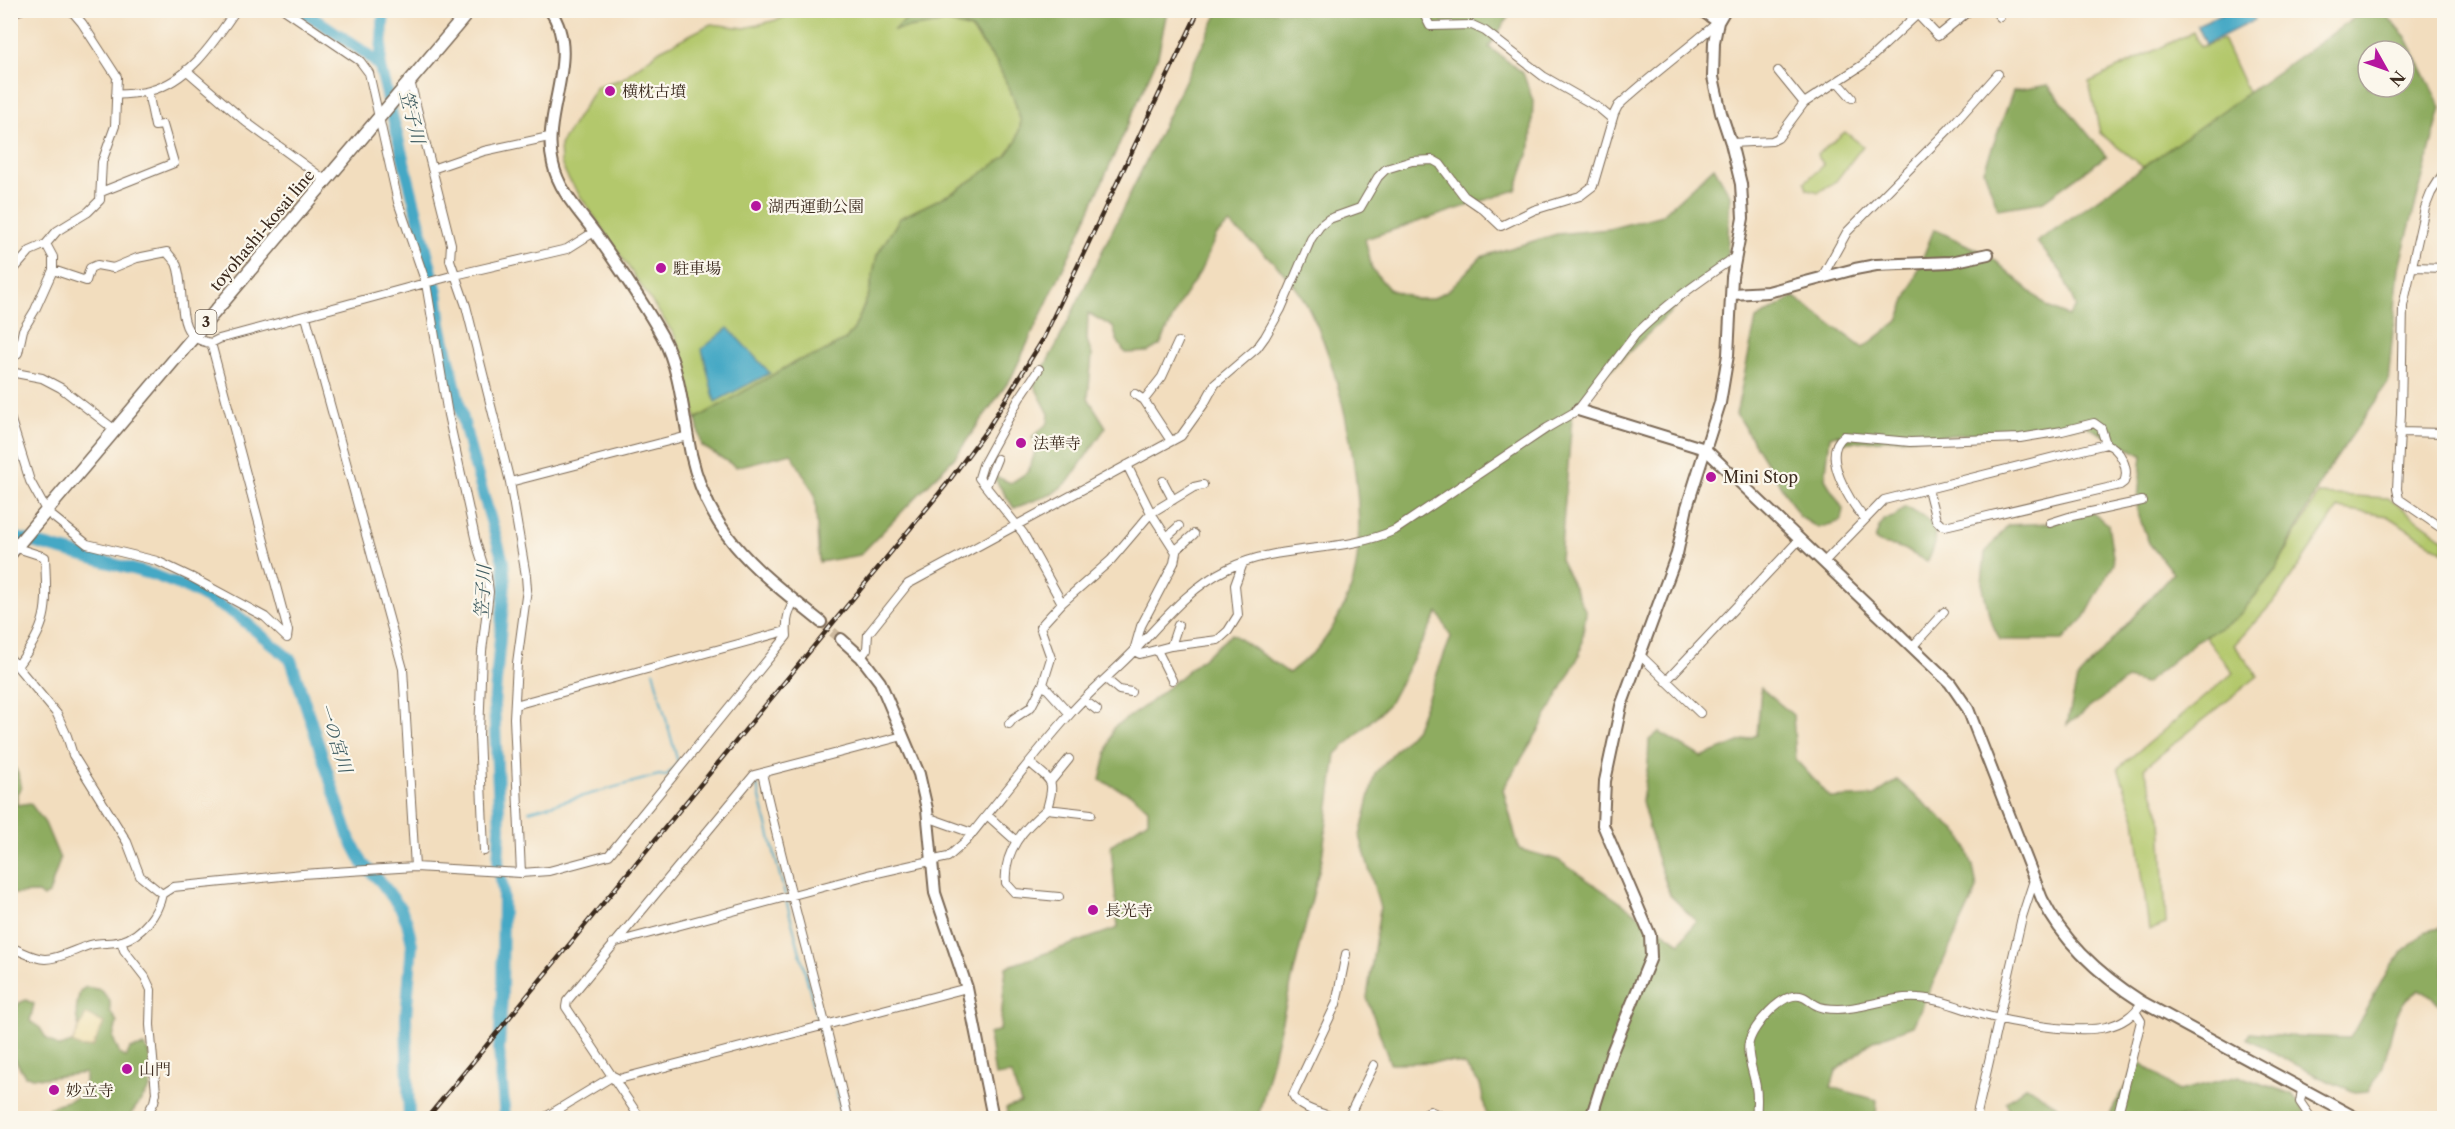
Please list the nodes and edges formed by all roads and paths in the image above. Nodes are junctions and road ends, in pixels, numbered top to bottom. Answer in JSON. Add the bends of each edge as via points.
{"nodes":[{"id":1,"x":21,"y":10,"type":"edge"},
{"id":2,"x":236,"y":10,"type":"edge"},
{"id":3,"x":285,"y":10,"type":"edge"},
{"id":4,"x":470,"y":10,"type":"edge"},
{"id":5,"x":550,"y":10,"type":"edge"},
{"id":6,"x":1422,"y":10,"type":"edge"},
{"id":7,"x":1701,"y":10,"type":"edge"},
{"id":8,"x":1725,"y":10,"type":"edge"},
{"id":9,"x":1970,"y":10,"type":"edge"},
{"id":10,"x":1995,"y":10,"type":"edge"},
{"id":11,"x":10,"y":12,"type":"edge"},
{"id":12,"x":74,"y":12,"type":"edge"},
{"id":13,"x":1920,"y":13,"type":"edge"},
{"id":14,"x":2000,"y":17,"type":"dead end"},
{"id":15,"x":1718,"y":22,"type":"junction"},
{"id":16,"x":186,"y":70,"type":"junction"},
{"id":17,"x":1778,"y":71,"type":"dead end"},
{"id":18,"x":1998,"y":74,"type":"dead end"},
{"id":19,"x":1838,"y":82,"type":"junction"},
{"id":20,"x":408,"y":84,"type":"junction"},
{"id":21,"x":148,"y":92,"type":"junction"},
{"id":22,"x":116,"y":95,"type":"junction"},
{"id":23,"x":1852,"y":98,"type":"dead end"},
{"id":24,"x":1804,"y":103,"type":"junction"},
{"id":25,"x":382,"y":114,"type":"junction"},
{"id":26,"x":1612,"y":119,"type":"junction"},
{"id":27,"x":549,"y":137,"type":"junction"},
{"id":28,"x":1731,"y":143,"type":"junction"},
{"id":29,"x":432,"y":169,"type":"junction"},
{"id":30,"x":2445,"y":172,"type":"edge"},
{"id":31,"x":325,"y":180,"type":"junction"},
{"id":32,"x":101,"y":192,"type":"junction"},
{"id":33,"x":594,"y":232,"type":"junction"},
{"id":34,"x":46,"y":244,"type":"junction"},
{"id":35,"x":1988,"y":254,"type":"dead end"},
{"id":36,"x":1735,"y":257,"type":"junction"},
{"id":37,"x":2414,"y":267,"type":"junction"},
{"id":38,"x":2445,"y":268,"type":"edge"},
{"id":39,"x":53,"y":270,"type":"junction"},
{"id":40,"x":10,"y":274,"type":"edge"},
{"id":41,"x":453,"y":276,"type":"junction"},
{"id":42,"x":1822,"y":277,"type":"junction"},
{"id":43,"x":426,"y":283,"type":"junction"},
{"id":44,"x":1732,"y":294,"type":"junction"},
{"id":45,"x":306,"y":316,"type":"junction"},
{"id":46,"x":193,"y":338,"type":"junction"},
{"id":47,"x":1178,"y":342,"type":"dead end"},
{"id":48,"x":211,"y":343,"type":"junction"},
{"id":49,"x":10,"y":361,"type":"edge"},
{"id":50,"x":1039,"y":369,"type":"dead end"},
{"id":51,"x":10,"y":372,"type":"edge"},
{"id":52,"x":1135,"y":394,"type":"dead end"},
{"id":53,"x":1144,"y":400,"type":"junction"},
{"id":54,"x":1578,"y":411,"type":"junction"},
{"id":55,"x":10,"y":417,"type":"edge"},
{"id":56,"x":114,"y":430,"type":"junction"},
{"id":57,"x":2399,"y":432,"type":"junction"},
{"id":58,"x":2445,"y":433,"type":"edge"},
{"id":59,"x":688,"y":436,"type":"junction"},
{"id":60,"x":1171,"y":441,"type":"junction"},
{"id":61,"x":2106,"y":444,"type":"junction"},
{"id":62,"x":1705,"y":449,"type":"junction"},
{"id":63,"x":997,"y":459,"type":"dead end"},
{"id":64,"x":1127,"y":465,"type":"junction"},
{"id":65,"x":1163,"y":481,"type":"dead end"},
{"id":66,"x":510,"y":483,"type":"junction"},
{"id":67,"x":1203,"y":484,"type":"dead end"},
{"id":68,"x":986,"y":486,"type":"junction"},
{"id":69,"x":1928,"y":489,"type":"junction"},
{"id":70,"x":1173,"y":500,"type":"junction"},
{"id":71,"x":2142,"y":501,"type":"dead end"},
{"id":72,"x":47,"y":512,"type":"junction"},
{"id":73,"x":1151,"y":513,"type":"junction"},
{"id":74,"x":1865,"y":519,"type":"junction"},
{"id":75,"x":2050,"y":523,"type":"dead end"},
{"id":76,"x":1017,"y":525,"type":"junction"},
{"id":77,"x":1179,"y":526,"type":"dead end"},
{"id":78,"x":2445,"y":531,"type":"edge"},
{"id":79,"x":1194,"y":534,"type":"dead end"},
{"id":80,"x":1168,"y":536,"type":"junction"},
{"id":81,"x":1800,"y":539,"type":"junction"},
{"id":82,"x":13,"y":549,"type":"edge"},
{"id":83,"x":1176,"y":550,"type":"junction"},
{"id":84,"x":1824,"y":562,"type":"junction"},
{"id":85,"x":1243,"y":563,"type":"junction"},
{"id":86,"x":795,"y":601,"type":"junction"},
{"id":87,"x":1062,"y":603,"type":"junction"},
{"id":88,"x":1944,"y":612,"type":"dead end"},
{"id":89,"x":820,"y":622,"type":"tunnel mouth"},
{"id":90,"x":1178,"y":625,"type":"dead end"},
{"id":91,"x":786,"y":631,"type":"junction"},
{"id":92,"x":841,"y":639,"type":"tunnel mouth"},
{"id":93,"x":1171,"y":646,"type":"junction"},
{"id":94,"x":1913,"y":646,"type":"junction"},
{"id":95,"x":1157,"y":650,"type":"junction"},
{"id":96,"x":1134,"y":651,"type":"junction"},
{"id":97,"x":1639,"y":654,"type":"junction"},
{"id":98,"x":861,"y":657,"type":"junction"},
{"id":99,"x":10,"y":658,"type":"edge"},
{"id":100,"x":18,"y":665,"type":"junction"},
{"id":101,"x":1106,"y":679,"type":"junction"},
{"id":102,"x":1172,"y":680,"type":"dead end"},
{"id":103,"x":1666,"y":681,"type":"junction"},
{"id":104,"x":1043,"y":684,"type":"junction"},
{"id":105,"x":1131,"y":692,"type":"dead end"},
{"id":106,"x":1084,"y":700,"type":"junction"},
{"id":107,"x":515,"y":705,"type":"junction"},
{"id":108,"x":1097,"y":710,"type":"dead end"},
{"id":109,"x":1700,"y":713,"type":"dead end"},
{"id":110,"x":1070,"y":714,"type":"junction"},
{"id":111,"x":1009,"y":724,"type":"dead end"},
{"id":112,"x":903,"y":736,"type":"junction"},
{"id":113,"x":1069,"y":759,"type":"dead end"},
{"id":114,"x":1030,"y":763,"type":"junction"},
{"id":115,"x":762,"y":773,"type":"junction"},
{"id":116,"x":1051,"y":781,"type":"junction"},
{"id":117,"x":1047,"y":810,"type":"junction"},
{"id":118,"x":1091,"y":814,"type":"dead end"},
{"id":119,"x":987,"y":815,"type":"junction"},
{"id":120,"x":927,"y":817,"type":"junction"},
{"id":121,"x":972,"y":832,"type":"junction"},
{"id":122,"x":1016,"y":841,"type":"junction"},
{"id":123,"x":484,"y":851,"type":"dead end"},
{"id":124,"x":930,"y":861,"type":"junction"},
{"id":125,"x":415,"y":867,"type":"junction"},
{"id":126,"x":521,"y":873,"type":"junction"},
{"id":127,"x":2034,"y":880,"type":"junction"},
{"id":128,"x":162,"y":894,"type":"junction"},
{"id":129,"x":792,"y":897,"type":"junction"},
{"id":130,"x":1059,"y":897,"type":"dead end"},
{"id":131,"x":121,"y":942,"type":"junction"},
{"id":132,"x":613,"y":944,"type":"junction"},
{"id":133,"x":10,"y":947,"type":"edge"},
{"id":134,"x":1346,"y":954,"type":"dead end"},
{"id":135,"x":967,"y":988,"type":"junction"},
{"id":136,"x":2142,"y":1002,"type":"junction"},
{"id":137,"x":2136,"y":1013,"type":"junction"},
{"id":138,"x":1998,"y":1018,"type":"junction"},
{"id":139,"x":827,"y":1025,"type":"junction"},
{"id":140,"x":1374,"y":1065,"type":"dead end"},
{"id":141,"x":613,"y":1076,"type":"junction"},
{"id":142,"x":2302,"y":1090,"type":"junction"},
{"id":143,"x":145,"y":1119,"type":"edge"},
{"id":144,"x":544,"y":1119,"type":"edge"},
{"id":145,"x":640,"y":1119,"type":"edge"},
{"id":146,"x":848,"y":1119,"type":"edge"},
{"id":147,"x":993,"y":1119,"type":"edge"},
{"id":148,"x":1336,"y":1119,"type":"edge"},
{"id":149,"x":1348,"y":1119,"type":"edge"},
{"id":150,"x":1417,"y":1119,"type":"edge"},
{"id":151,"x":1446,"y":1119,"type":"edge"},
{"id":152,"x":1591,"y":1119,"type":"edge"},
{"id":153,"x":1756,"y":1119,"type":"edge"},
{"id":154,"x":1976,"y":1119,"type":"edge"},
{"id":155,"x":2117,"y":1119,"type":"edge"},
{"id":156,"x":2311,"y":1119,"type":"edge"},
{"id":157,"x":2356,"y":1119,"type":"edge"}],
"edges":[{"from":1,"to":11,"type":"street"},
{"from":2,"to":16,"type":"street","via":[[205,55]]},
{"from":3,"to":25,"type":"street","via":[[360,61],[369,73]]},
{"from":4,"to":20,"type":"main road","name":"toyohashi-kosai line","number":"3"},
{"from":5,"to":27,"type":"street","via":[[562,35],[564,52]]},
{"from":6,"to":26,"type":"street","via":[[1430,26],[1472,25],[1485,31],[1544,76]]},
{"from":7,"to":15,"type":"street"},
{"from":8,"to":15,"type":"street"},
{"from":9,"to":13,"type":"street","via":[[1938,36]]},
{"from":10,"to":14,"type":"street"},
{"from":12,"to":22,"type":"street","via":[[117,77]]},
{"from":13,"to":19,"type":"street"},
{"from":15,"to":26,"type":"street","via":[[1618,106]]},
{"from":15,"to":28,"type":"street","via":[[1713,77]]},
{"from":16,"to":21,"type":"street"},
{"from":16,"to":31,"type":"street","via":[[246,122]]},
{"from":17,"to":24,"type":"street"},
{"from":18,"to":42,"type":"street","via":[[1847,232]]},
{"from":19,"to":23,"type":"street"},
{"from":19,"to":24,"type":"street"},
{"from":20,"to":25,"type":"main road","name":"toyohashi-kosai line","number":"3"},
{"from":20,"to":29,"type":"street"},
{"from":21,"to":22,"type":"street"},
{"from":21,"to":32,"type":"street","via":[[155,126],[163,125],[174,163]]},
{"from":22,"to":32,"type":"street","via":[[116,126],[102,162]]},
{"from":24,"to":28,"type":"street","via":[[1778,138]]},
{"from":25,"to":31,"type":"main road","name":"toyohashi-kosai line","number":"3"},
{"from":25,"to":43,"type":"street","via":[[398,202]]},
{"from":26,"to":60,"type":"street","via":[[1593,186],[1580,196],[1534,210],[1501,226],[1464,196],[1433,160],[1405,162],[1386,169],[1360,208],[1320,226],[1265,337],[1215,384],[1180,436]]},
{"from":27,"to":29,"type":"street","via":[[484,151]]},
{"from":27,"to":33,"type":"street","via":[[557,179]]},
{"from":28,"to":36,"type":"street","via":[[1741,184],[1743,218]]},
{"from":29,"to":41,"type":"street","via":[[451,244]]},
{"from":30,"to":37,"type":"street","via":[[2426,208]]},
{"from":31,"to":46,"type":"main road","name":"toyohashi-kosai line","number":"3"},
{"from":32,"to":34,"type":"street","via":[[88,213],[57,231]]},
{"from":33,"to":41,"type":"street","via":[[567,249]]},
{"from":33,"to":59,"type":"street","via":[[664,340]]},
{"from":34,"to":39,"type":"street","via":[[53,257]]},
{"from":34,"to":40,"type":"street","via":[[30,251]]},
{"from":35,"to":42,"type":"street","via":[[1951,262],[1876,265]]},
{"from":36,"to":44,"type":"street"},
{"from":36,"to":54,"type":"street","via":[[1645,325]]},
{"from":37,"to":38,"type":"street"},
{"from":37,"to":57,"type":"street","via":[[2403,306]]},
{"from":39,"to":46,"type":"street","via":[[86,281],[90,268],[97,265],[113,268],[167,252],[176,262],[184,316]]},
{"from":39,"to":49,"type":"street","via":[[23,330],[18,353]]},
{"from":41,"to":43,"type":"street"},
{"from":41,"to":66,"type":"street","via":[[466,306]]},
{"from":42,"to":44,"type":"street","via":[[1768,292]]},
{"from":43,"to":45,"type":"street"},
{"from":43,"to":123,"type":"street","via":[[448,415],[489,592],[479,735]]},
{"from":44,"to":62,"type":"street","via":[[1724,384]]},
{"from":45,"to":48,"type":"street"},
{"from":45,"to":125,"type":"street","via":[[403,669]]},
{"from":46,"to":48,"type":"street"},
{"from":46,"to":56,"type":"main road","name":"toyohashi-kosai line","number":"3"},
{"from":47,"to":53,"type":"street","via":[[1162,377]]},
{"from":48,"to":72,"type":"street","via":[[287,638],[265,617],[183,573],[157,561],[87,544]]},
{"from":50,"to":68,"type":"street","via":[[1018,399],[983,465],[979,478]]},
{"from":51,"to":56,"type":"street","via":[[42,378],[61,388]]},
{"from":52,"to":53,"type":"street"},
{"from":53,"to":60,"type":"street"},
{"from":54,"to":62,"type":"street"},
{"from":54,"to":85,"type":"street","via":[[1381,537]]},
{"from":55,"to":72,"type":"street","via":[[30,482]]},
{"from":56,"to":72,"type":"main road","name":"toyohashi-kosai line","number":"3"},
{"from":57,"to":58,"type":"street"},
{"from":57,"to":78,"type":"street","via":[[2399,499]]},
{"from":59,"to":66,"type":"street"},
{"from":59,"to":86,"type":"street","via":[[701,487],[718,524],[754,568]]},
{"from":60,"to":64,"type":"street"},
{"from":61,"to":69,"type":"street"},
{"from":61,"to":69,"type":"street","via":[[2119,452],[2126,474],[2120,485],[1945,526],[1936,520]]},
{"from":61,"to":74,"type":"street","via":[[2101,428],[2094,423],[2020,438],[1910,442],[1844,436],[1837,444],[1836,470]]},
{"from":62,"to":81,"type":"street"},
{"from":62,"to":97,"type":"street","via":[[1677,554]]},
{"from":63,"to":68,"type":"street"},
{"from":64,"to":73,"type":"street"},
{"from":64,"to":76,"type":"street"},
{"from":65,"to":70,"type":"street"},
{"from":66,"to":107,"type":"street","via":[[527,589]]},
{"from":67,"to":70,"type":"street"},
{"from":68,"to":76,"type":"street"},
{"from":69,"to":74,"type":"street","via":[[1884,500]]},
{"from":70,"to":73,"type":"street"},
{"from":71,"to":75,"type":"street"},
{"from":72,"to":82,"type":"main road","name":"toyohashi-kosai line","number":"3"},
{"from":73,"to":80,"type":"street"},
{"from":73,"to":87,"type":"street","via":[[1110,560]]},
{"from":74,"to":84,"type":"street"},
{"from":76,"to":87,"type":"street"},
{"from":76,"to":98,"type":"street","via":[[908,584],[868,634],[867,649]]},
{"from":77,"to":80,"type":"street"},
{"from":79,"to":83,"type":"street"},
{"from":80,"to":83,"type":"street"},
{"from":81,"to":84,"type":"street"},
{"from":81,"to":103,"type":"street"},
{"from":82,"to":100,"type":"street","via":[[45,557],[47,607],[35,643]]},
{"from":83,"to":96,"type":"street","via":[[1174,563],[1142,626]]},
{"from":84,"to":94,"type":"street"},
{"from":85,"to":93,"type":"street","via":[[1235,585],[1238,615],[1228,631],[1218,640]]},
{"from":85,"to":96,"type":"street","via":[[1226,569],[1179,603]]},
{"from":86,"to":89,"type":"street"},
{"from":86,"to":91,"type":"street","via":[[787,617]]},
{"from":87,"to":104,"type":"street","via":[[1040,627],[1051,658]]},
{"from":88,"to":94,"type":"street"},
{"from":90,"to":93,"type":"street"},
{"from":91,"to":107,"type":"street"},
{"from":91,"to":126,"type":"street","via":[[787,636],[609,855],[549,871]]},
{"from":92,"to":98,"type":"street"},
{"from":93,"to":95,"type":"street"},
{"from":94,"to":127,"type":"street","via":[[1950,683],[1968,709]]},
{"from":95,"to":96,"type":"street","via":[[1140,654]]},
{"from":95,"to":102,"type":"street"},
{"from":96,"to":101,"type":"street"},
{"from":97,"to":103,"type":"street"},
{"from":97,"to":152,"type":"street","via":[[1611,745],[1603,825],[1650,935],[1651,957],[1612,1052]]},
{"from":98,"to":112,"type":"street","via":[[880,682]]},
{"from":99,"to":100,"type":"street"},
{"from":100,"to":128,"type":"street","via":[[57,714],[72,755],[127,842],[140,876]]},
{"from":101,"to":105,"type":"street","via":[[1119,690]]},
{"from":101,"to":106,"type":"street"},
{"from":103,"to":109,"type":"street"},
{"from":104,"to":110,"type":"street"},
{"from":104,"to":111,"type":"street","via":[[1031,707]]},
{"from":106,"to":108,"type":"street"},
{"from":106,"to":110,"type":"street"},
{"from":107,"to":126,"type":"street"},
{"from":110,"to":114,"type":"street"},
{"from":112,"to":115,"type":"street"},
{"from":112,"to":120,"type":"street","via":[[919,774]]},
{"from":113,"to":116,"type":"street"},
{"from":114,"to":116,"type":"street"},
{"from":114,"to":119,"type":"street"},
{"from":115,"to":129,"type":"street"},
{"from":115,"to":132,"type":"street","via":[[754,775]]},
{"from":116,"to":117,"type":"street"},
{"from":117,"to":118,"type":"street"},
{"from":117,"to":122,"type":"street"},
{"from":119,"to":121,"type":"street"},
{"from":119,"to":122,"type":"street"},
{"from":120,"to":121,"type":"street"},
{"from":120,"to":124,"type":"street"},
{"from":121,"to":124,"type":"street","via":[[948,857]]},
{"from":122,"to":130,"type":"street","via":[[1005,873],[1012,891]]},
{"from":124,"to":129,"type":"street"},
{"from":124,"to":135,"type":"street","via":[[934,893]]},
{"from":125,"to":126,"type":"street"},
{"from":125,"to":128,"type":"street","via":[[173,887]]},
{"from":127,"to":136,"type":"street","via":[[2050,916],[2080,954]]},
{"from":127,"to":138,"type":"street"},
{"from":128,"to":131,"type":"street","via":[[153,916],[140,931]]},
{"from":129,"to":132,"type":"street"},
{"from":129,"to":139,"type":"street"},
{"from":131,"to":133,"type":"street","via":[[90,945],[42,959]]},
{"from":131,"to":143,"type":"street","via":[[151,990],[156,1093]]},
{"from":132,"to":141,"type":"street","via":[[566,1007]]},
{"from":134,"to":148,"type":"street","via":[[1336,1004],[1293,1095],[1296,1102]]},
{"from":135,"to":139,"type":"street"},
{"from":135,"to":147,"type":"street"},
{"from":136,"to":137,"type":"street"},
{"from":136,"to":142,"type":"street"},
{"from":137,"to":138,"type":"street","via":[[2106,1028],[2050,1027]]},
{"from":137,"to":155,"type":"street","via":[[2141,1020]]},
{"from":138,"to":153,"type":"street","via":[[1918,998],[1888,998],[1830,1009],[1803,996],[1789,996],[1773,1008],[1749,1042],[1757,1089]]},
{"from":138,"to":154,"type":"street"},
{"from":139,"to":141,"type":"street","via":[[618,1079]]},
{"from":139,"to":146,"type":"street"},
{"from":140,"to":149,"type":"street"},
{"from":141,"to":144,"type":"street"},
{"from":141,"to":145,"type":"street"},
{"from":142,"to":156,"type":"street","via":[[2300,1102]]},
{"from":142,"to":157,"type":"street"},
{"from":150,"to":151,"type":"street","via":[[1430,1111]]}]}
